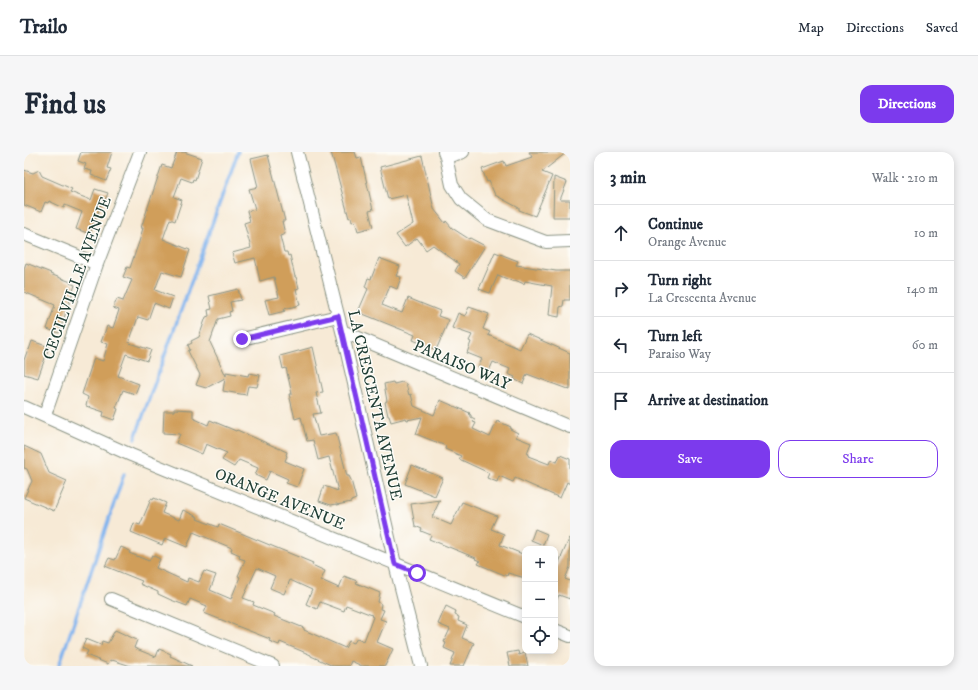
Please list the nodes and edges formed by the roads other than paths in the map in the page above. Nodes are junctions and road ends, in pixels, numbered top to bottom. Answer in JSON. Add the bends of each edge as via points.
{"nodes":[{"id":1,"x":140,"y":152,"type":"edge"},
{"id":2,"x":297,"y":152,"type":"edge"},
{"id":3,"x":463,"y":152,"type":"edge"},
{"id":4,"x":445,"y":154,"type":"edge"},
{"id":5,"x":24,"y":234,"type":"edge"},
{"id":6,"x":570,"y":241,"type":"edge"},
{"id":7,"x":98,"y":264,"type":"junction"},
{"id":8,"x":338,"y":316,"type":"junction"},
{"id":9,"x":342,"y":331,"type":"junction"},
{"id":10,"x":242,"y":339,"type":"dead end"},
{"id":11,"x":24,"y":407,"type":"edge"},
{"id":12,"x":45,"y":415,"type":"junction"},
{"id":13,"x":570,"y":427,"type":"edge"},
{"id":14,"x":395,"y":564,"type":"junction"},
{"id":15,"x":111,"y":599,"type":"dead end"},
{"id":16,"x":522,"y":616,"type":"edge"},
{"id":17,"x":558,"y":631,"type":"edge"},
{"id":18,"x":570,"y":636,"type":"edge"},
{"id":19,"x":273,"y":666,"type":"edge"},
{"id":20,"x":421,"y":666,"type":"edge"}],
"edges":[{"from":1,"to":7,"type":"street","name":"CECILVILLE AVENUE"},
{"from":2,"to":8,"type":"street","name":"LA CRESCENTA AVENUE"},
{"from":3,"to":4,"type":"street"},
{"from":4,"to":6,"type":"street","via":[[452,186],[461,199],[487,220],[546,242]]},
{"from":5,"to":7,"type":"street"},
{"from":7,"to":12,"type":"street","name":"CECILVILLE AVENUE"},
{"from":8,"to":9,"type":"street","name":"LA CRESCENTA AVENUE"},
{"from":8,"to":10,"type":"street"},
{"from":9,"to":13,"type":"street","name":"PARAISO WAY"},
{"from":9,"to":14,"type":"street","name":"LA CRESCENTA AVENUE"},
{"from":11,"to":12,"type":"street","name":"ORANGE AVENUE"},
{"from":12,"to":14,"type":"street","name":"ORANGE AVENUE","via":[[131,455]]},
{"from":14,"to":16,"type":"street","name":"ORANGE AVENUE"},
{"from":14,"to":20,"type":"street","name":"LA CRESCENTA AVENUE"},
{"from":15,"to":19,"type":"street"},
{"from":17,"to":18,"type":"street"}]}
